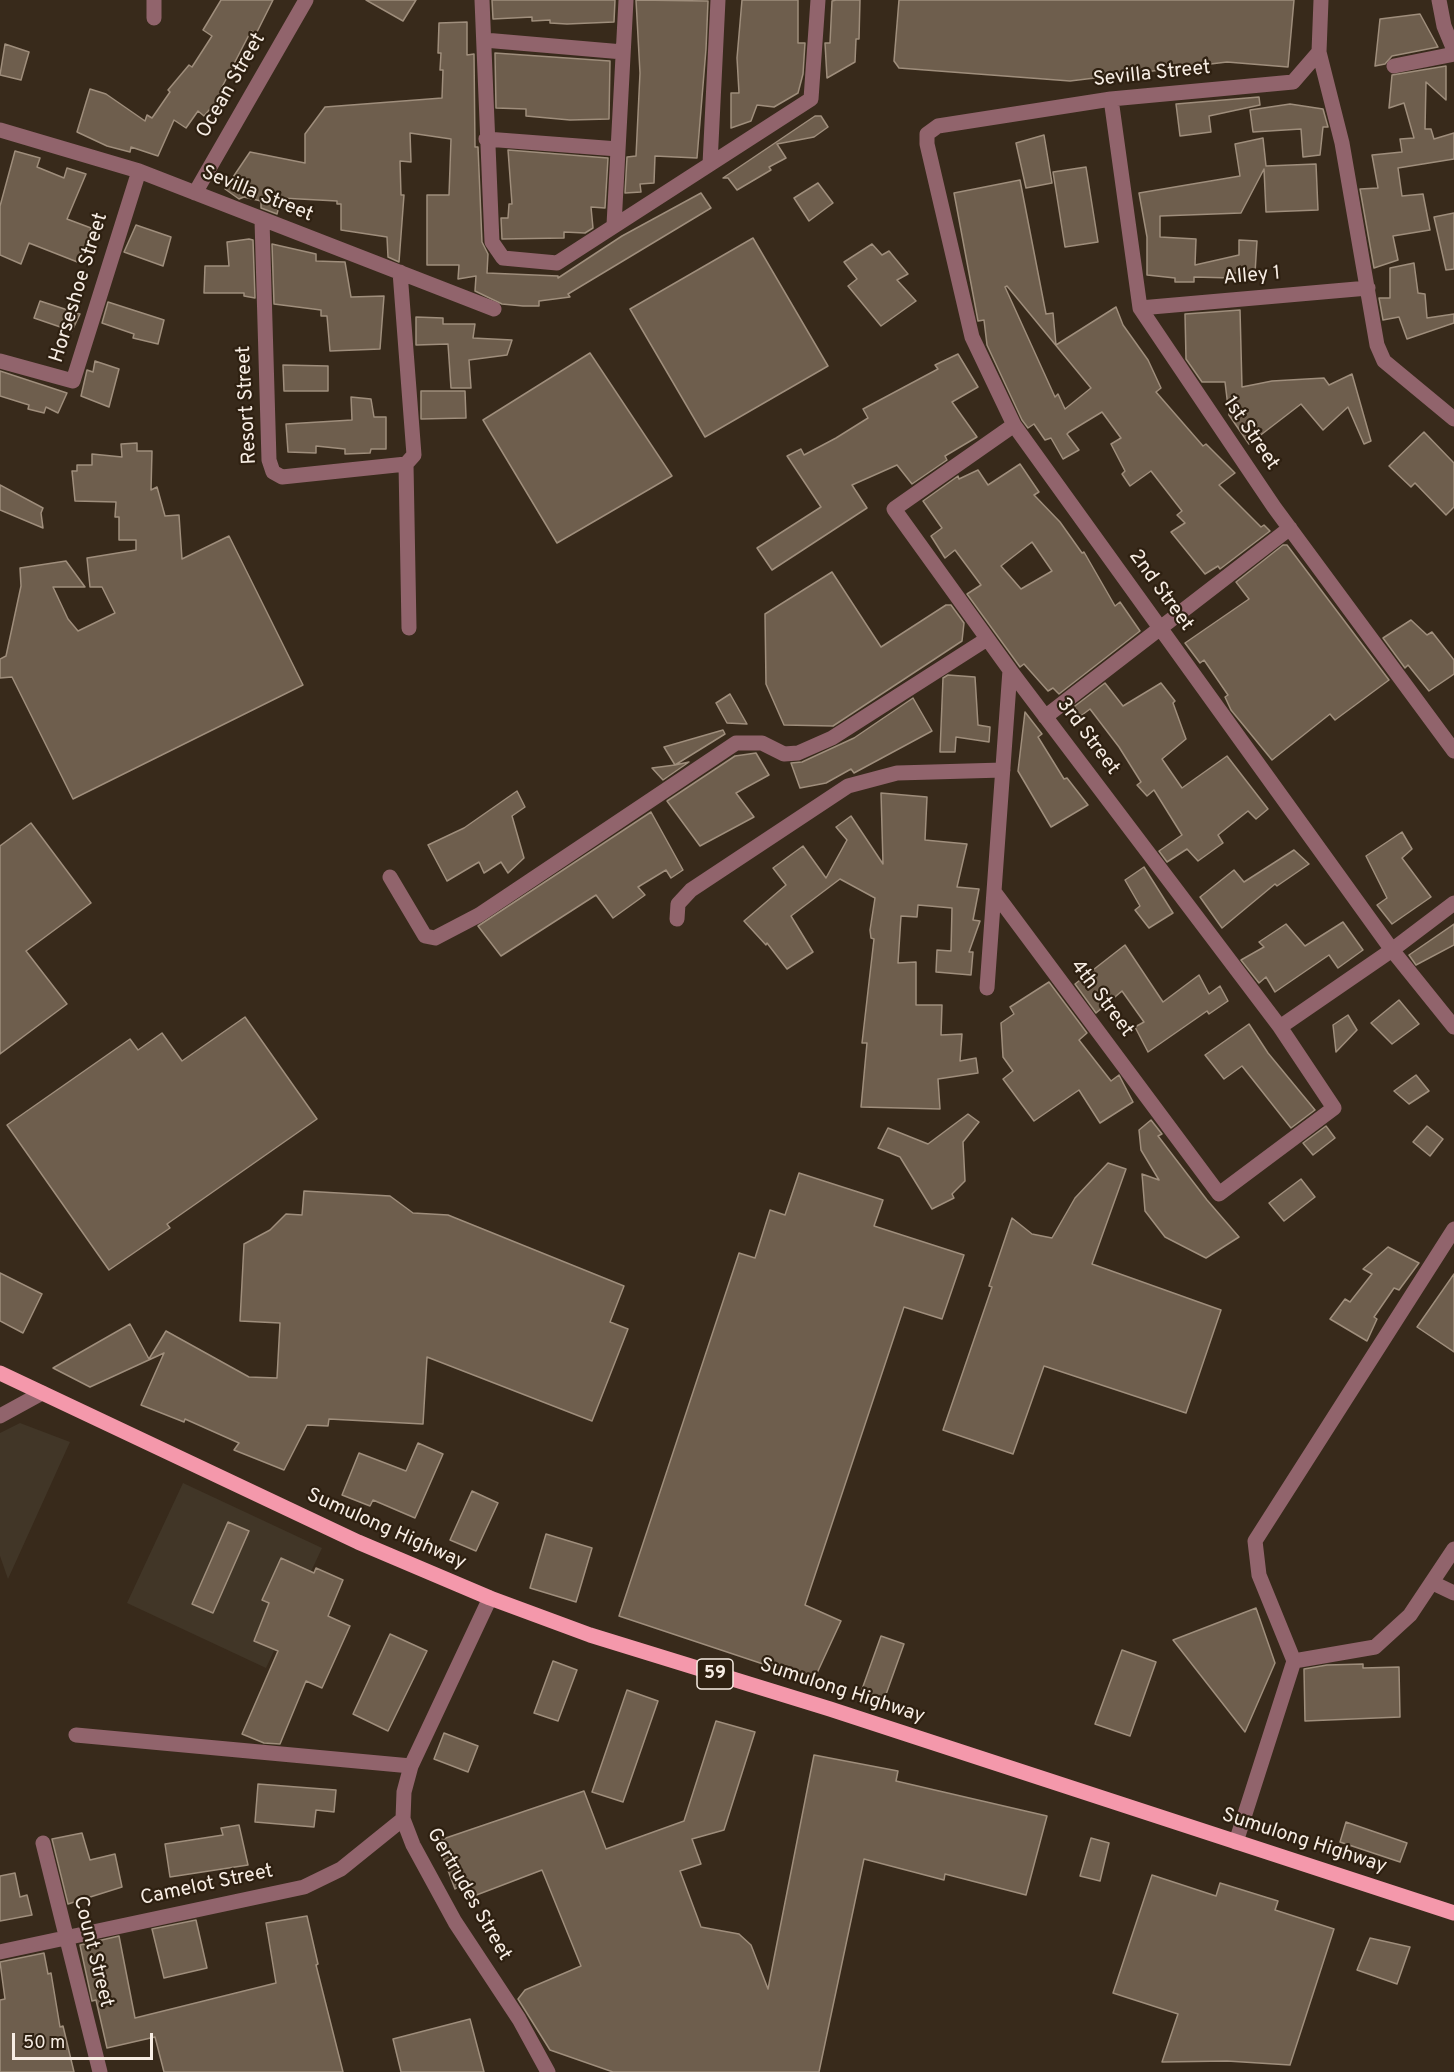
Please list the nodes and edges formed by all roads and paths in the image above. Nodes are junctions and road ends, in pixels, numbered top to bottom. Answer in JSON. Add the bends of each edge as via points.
{"nodes":[{"id":1,"x":154,"y":0,"type":"edge"},
{"id":2,"x":306,"y":0,"type":"edge"},
{"id":3,"x":482,"y":0,"type":"edge"},
{"id":4,"x":626,"y":0,"type":"edge"},
{"id":5,"x":718,"y":0,"type":"edge"},
{"id":6,"x":818,"y":0,"type":"edge"},
{"id":7,"x":1321,"y":0,"type":"edge"},
{"id":8,"x":1439,"y":0,"type":"edge"},
{"id":9,"x":154,"y":18,"type":"dead end"},
{"id":10,"x":484,"y":40,"type":"junction"},
{"id":11,"x":1453,"y":47,"type":"edge"},
{"id":12,"x":623,"y":52,"type":"junction"},
{"id":13,"x":1319,"y":52,"type":"junction"},
{"id":14,"x":1394,"y":66,"type":"dead end"},
{"id":15,"x":1111,"y":99,"type":"junction"},
{"id":16,"x":0,"y":130,"type":"edge"},
{"id":17,"x":927,"y":134,"type":"joint"},
{"id":18,"x":486,"y":139,"type":"junction"},
{"id":19,"x":618,"y":149,"type":"junction"},
{"id":20,"x":710,"y":164,"type":"junction"},
{"id":21,"x":139,"y":171,"type":"junction"},
{"id":22,"x":195,"y":193,"type":"junction"},
{"id":23,"x":262,"y":220,"type":"junction"},
{"id":24,"x":614,"y":225,"type":"junction"},
{"id":25,"x":400,"y":272,"type":"junction"},
{"id":26,"x":1368,"y":288,"type":"junction"},
{"id":27,"x":1140,"y":308,"type":"junction"},
{"id":28,"x":494,"y":309,"type":"dead end"},
{"id":29,"x":0,"y":361,"type":"edge"},
{"id":30,"x":1454,"y":419,"type":"edge"},
{"id":31,"x":1014,"y":425,"type":"junction"},
{"id":32,"x":406,"y":465,"type":"junction"},
{"id":33,"x":1290,"y":528,"type":"junction"},
{"id":34,"x":1160,"y":627,"type":"junction"},
{"id":35,"x":409,"y":628,"type":"dead end"},
{"id":36,"x":987,"y":639,"type":"junction"},
{"id":37,"x":1010,"y":670,"type":"junction"},
{"id":38,"x":1045,"y":717,"type":"junction"},
{"id":39,"x":1454,"y":751,"type":"edge"},
{"id":40,"x":1003,"y":771,"type":"junction"},
{"id":41,"x":390,"y":877,"type":"dead end"},
{"id":42,"x":995,"y":893,"type":"junction"},
{"id":43,"x":1454,"y":903,"type":"edge"},
{"id":44,"x":677,"y":919,"type":"dead end"},
{"id":45,"x":1392,"y":950,"type":"junction"},
{"id":46,"x":987,"y":988,"type":"dead end"},
{"id":47,"x":1280,"y":1027,"type":"junction"},
{"id":48,"x":1454,"y":1027,"type":"edge"},
{"id":49,"x":1335,"y":1108,"type":"joint"},
{"id":50,"x":1454,"y":1230,"type":"edge"},
{"id":51,"x":0,"y":1373,"type":"edge"},
{"id":52,"x":42,"y":1394,"type":"junction"},
{"id":53,"x":0,"y":1416,"type":"edge"},
{"id":54,"x":1454,"y":1549,"type":"edge"},
{"id":55,"x":1433,"y":1583,"type":"junction"},
{"id":56,"x":1454,"y":1593,"type":"edge"},
{"id":57,"x":490,"y":1598,"type":"junction"},
{"id":58,"x":1294,"y":1661,"type":"junction"},
{"id":59,"x":76,"y":1736,"type":"dead end"},
{"id":60,"x":411,"y":1766,"type":"junction"},
{"id":61,"x":403,"y":1820,"type":"junction"},
{"id":62,"x":1236,"y":1842,"type":"junction"},
{"id":63,"x":43,"y":1843,"type":"dead end"},
{"id":64,"x":1454,"y":1913,"type":"edge"},
{"id":65,"x":68,"y":1936,"type":"junction"},
{"id":66,"x":0,"y":1952,"type":"edge"},
{"id":67,"x":100,"y":2072,"type":"edge"},
{"id":68,"x":548,"y":2072,"type":"edge"}],
"edges":[{"from":1,"to":9,"type":"street"},
{"from":2,"to":22,"type":"street","name":"Ocean Street"},
{"from":3,"to":10,"type":"street"},
{"from":4,"to":12,"type":"street"},
{"from":5,"to":20,"type":"street"},
{"from":6,"to":20,"type":"street","via":[[811,99]]},
{"from":7,"to":13,"type":"street"},
{"from":8,"to":11,"type":"street"},
{"from":10,"to":12,"type":"street"},
{"from":10,"to":18,"type":"street"},
{"from":11,"to":14,"type":"street"},
{"from":12,"to":19,"type":"street"},
{"from":13,"to":15,"type":"street","name":"Sevilla Street","via":[[1293,82]]},
{"from":13,"to":26,"type":"street","via":[[1342,143]]},
{"from":15,"to":17,"type":"street","name":"Sevilla Street","via":[[938,126]]},
{"from":15,"to":27,"type":"street","name":"1st Street"},
{"from":16,"to":21,"type":"street","name":"Sevilla Street"},
{"from":17,"to":31,"type":"street","name":"2nd Street","via":[[972,337]]},
{"from":18,"to":19,"type":"street"},
{"from":18,"to":24,"type":"street","via":[[492,242],[503,258],[557,263]]},
{"from":19,"to":24,"type":"street"},
{"from":20,"to":24,"type":"street"},
{"from":21,"to":22,"type":"street","name":"Sevilla Street"},
{"from":21,"to":29,"type":"street","name":"Horseshoe Street","via":[[73,381]]},
{"from":22,"to":23,"type":"street","name":"Sevilla Street"},
{"from":23,"to":25,"type":"street","name":"Sevilla Street"},
{"from":23,"to":32,"type":"street","name":"Resort Street","via":[[269,460],[273,472],[282,477]]},
{"from":25,"to":28,"type":"street","name":"Sevilla Street"},
{"from":25,"to":32,"type":"street","via":[[414,444],[414,455]]},
{"from":26,"to":27,"type":"street","name":"Alley 1"},
{"from":26,"to":30,"type":"street","via":[[1377,345],[1384,361]]},
{"from":27,"to":33,"type":"street","name":"1st Street"},
{"from":31,"to":34,"type":"street","name":"2nd Street"},
{"from":31,"to":36,"type":"street","name":"3rd Street","via":[[894,509]]},
{"from":32,"to":35,"type":"street"},
{"from":33,"to":34,"type":"street"},
{"from":33,"to":39,"type":"street","name":"1st Street"},
{"from":34,"to":38,"type":"street"},
{"from":34,"to":45,"type":"street","name":"2nd Street"},
{"from":36,"to":37,"type":"street","name":"3rd Street"},
{"from":36,"to":41,"type":"street","via":[[832,738],[798,753],[784,754],[762,743],[736,743],[479,915],[435,938],[425,936]]},
{"from":37,"to":38,"type":"street","name":"3rd Street"},
{"from":37,"to":40,"type":"street"},
{"from":38,"to":47,"type":"street","name":"3rd Street"},
{"from":40,"to":42,"type":"street"},
{"from":40,"to":44,"type":"street","via":[[897,773],[848,786],[691,890],[678,904]]},
{"from":42,"to":46,"type":"street"},
{"from":42,"to":49,"type":"street","name":"4th Street","via":[[1219,1194]]},
{"from":43,"to":45,"type":"street"},
{"from":45,"to":47,"type":"street"},
{"from":45,"to":48,"type":"street","name":"2nd Street"},
{"from":47,"to":49,"type":"street","name":"3rd Street"},
{"from":50,"to":58,"type":"street","via":[[1256,1541],[1259,1575]]},
{"from":51,"to":52,"type":"main road","name":"Sumulong Highway","number":"59"},
{"from":52,"to":53,"type":"street"},
{"from":52,"to":57,"type":"main road","name":"Sumulong Highway","number":"59","via":[[358,1542]]},
{"from":54,"to":55,"type":"street"},
{"from":55,"to":56,"type":"street"},
{"from":55,"to":58,"type":"street","via":[[1410,1615],[1375,1647]]},
{"from":57,"to":60,"type":"street","name":"Gertrudes Street"},
{"from":57,"to":62,"type":"main road","name":"Sumulong Highway","number":"59","via":[[590,1635]]},
{"from":58,"to":62,"type":"street"},
{"from":59,"to":60,"type":"street"},
{"from":60,"to":61,"type":"street","name":"Gertrudes Street","via":[[404,1792]]},
{"from":61,"to":65,"type":"street","name":"Camelot Street","via":[[341,1869],[304,1887]]},
{"from":61,"to":68,"type":"street","name":"Gertrudes Street","via":[[455,1922],[519,2019]]},
{"from":62,"to":64,"type":"main road","name":"Sumulong Highway","number":"59"},
{"from":63,"to":65,"type":"street","name":"Count Street"},
{"from":65,"to":66,"type":"street","name":"Camelot Street"},
{"from":65,"to":67,"type":"street","name":"Count Street"}]}
